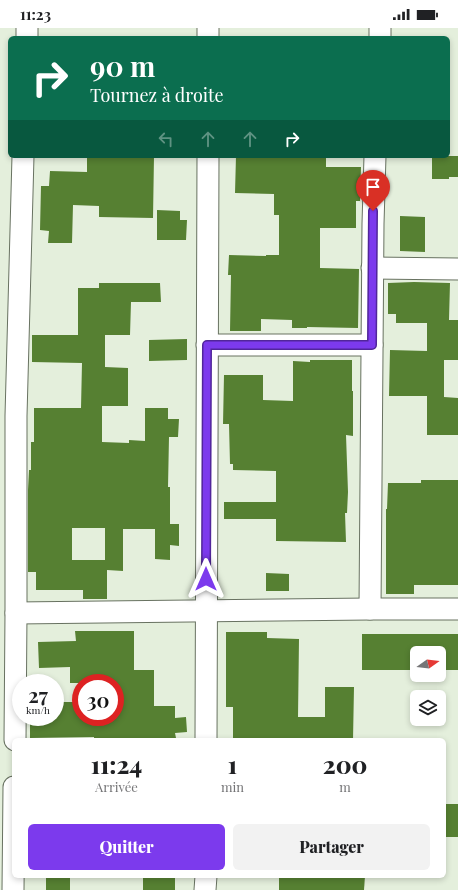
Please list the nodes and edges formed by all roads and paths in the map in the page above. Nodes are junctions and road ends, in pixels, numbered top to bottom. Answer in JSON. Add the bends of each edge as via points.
{"nodes":[{"id":1,"x":23,"y":158,"type":"edge"},
{"id":2,"x":208,"y":158,"type":"edge"},
{"id":3,"x":375,"y":158,"type":"edge"},
{"id":4,"x":372,"y":268,"type":"junction"},
{"id":5,"x":458,"y":269,"type":"edge"},
{"id":6,"x":207,"y":345,"type":"junction"},
{"id":7,"x":372,"y":345,"type":"junction"},
{"id":8,"x":8,"y":417,"type":"edge"},
{"id":9,"x":370,"y":609,"type":"junction"},
{"id":10,"x":458,"y":609,"type":"edge"},
{"id":11,"x":206,"y":610,"type":"junction"},
{"id":12,"x":16,"y":613,"type":"junction"},
{"id":13,"x":15,"y":738,"type":"edge"},
{"id":14,"x":206,"y":738,"type":"edge"},
{"id":15,"x":12,"y":806,"type":"edge"},
{"id":16,"x":9,"y":834,"type":"edge"},
{"id":17,"x":206,"y":878,"type":"edge"},
{"id":18,"x":12,"y":890,"type":"edge"},
{"id":19,"x":205,"y":890,"type":"edge"}],
"edges":[{"from":1,"to":8,"type":"street"},
{"from":2,"to":6,"type":"street"},
{"from":3,"to":4,"type":"street"},
{"from":4,"to":5,"type":"street"},
{"from":4,"to":7,"type":"street"},
{"from":6,"to":7,"type":"street"},
{"from":6,"to":11,"type":"street"},
{"from":7,"to":9,"type":"street"},
{"from":8,"to":12,"type":"street"},
{"from":9,"to":10,"type":"street"},
{"from":9,"to":11,"type":"street"},
{"from":11,"to":12,"type":"street"},
{"from":11,"to":14,"type":"street"},
{"from":12,"to":13,"type":"street"},
{"from":15,"to":16,"type":"street"},
{"from":16,"to":18,"type":"street"},
{"from":17,"to":19,"type":"street"}]}
